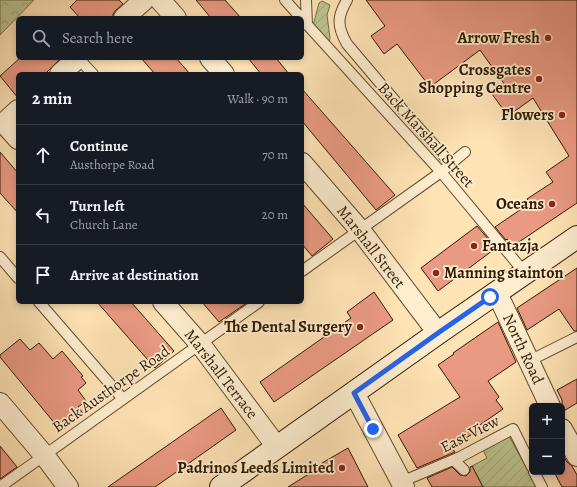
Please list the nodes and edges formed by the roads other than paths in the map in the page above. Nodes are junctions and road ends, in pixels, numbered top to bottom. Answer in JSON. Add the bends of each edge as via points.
{"nodes":[{"id":1,"x":144,"y":0,"type":"edge"},
{"id":2,"x":160,"y":0,"type":"edge"},
{"id":3,"x":285,"y":0,"type":"edge"},
{"id":4,"x":306,"y":0,"type":"edge"},
{"id":5,"x":347,"y":0,"type":"edge"},
{"id":6,"x":126,"y":16,"type":"edge"},
{"id":7,"x":174,"y":16,"type":"edge"},
{"id":8,"x":299,"y":16,"type":"edge"},
{"id":9,"x":304,"y":16,"type":"edge"},
{"id":10,"x":304,"y":22,"type":"edge"},
{"id":11,"x":76,"y":60,"type":"edge"},
{"id":12,"x":80,"y":60,"type":"edge"},
{"id":13,"x":212,"y":60,"type":"edge"},
{"id":14,"x":62,"y":72,"type":"edge"},
{"id":15,"x":91,"y":72,"type":"edge"},
{"id":16,"x":222,"y":72,"type":"edge"},
{"id":17,"x":11,"y":117,"type":"edge"},
{"id":18,"x":16,"y":133,"type":"edge"},
{"id":19,"x":465,"y":152,"type":"dead end"},
{"id":20,"x":451,"y":164,"type":"junction"},
{"id":21,"x":304,"y":165,"type":"edge"},
{"id":22,"x":441,"y":172,"type":"junction"},
{"id":23,"x":360,"y":230,"type":"junction"},
{"id":24,"x":577,"y":237,"type":"edge"},
{"id":25,"x":0,"y":257,"type":"edge"},
{"id":26,"x":304,"y":270,"type":"edge"},
{"id":27,"x":525,"y":273,"type":"junction"},
{"id":28,"x":16,"y":276,"type":"edge"},
{"id":29,"x":497,"y":293,"type":"junction"},
{"id":30,"x":41,"y":304,"type":"edge"},
{"id":31,"x":164,"y":304,"type":"edge"},
{"id":32,"x":256,"y":304,"type":"edge"},
{"id":33,"x":438,"y":333,"type":"junction"},
{"id":34,"x":577,"y":337,"type":"edge"},
{"id":35,"x":200,"y":344,"type":"junction"},
{"id":36,"x":529,"y":362,"type":"junction"},
{"id":37,"x":354,"y":393,"type":"junction"},
{"id":38,"x":123,"y":399,"type":"junction"},
{"id":39,"x":0,"y":403,"type":"edge"},
{"id":40,"x":549,"y":403,"type":"edge"},
{"id":41,"x":565,"y":434,"type":"edge"},
{"id":42,"x":278,"y":447,"type":"junction"},
{"id":43,"x":44,"y":455,"type":"junction"},
{"id":44,"x":577,"y":456,"type":"edge"},
{"id":45,"x":453,"y":460,"type":"junction"},
{"id":46,"x":529,"y":461,"type":"edge"},
{"id":47,"x":464,"y":470,"type":"dead end"},
{"id":48,"x":536,"y":475,"type":"edge"},
{"id":49,"x":402,"y":484,"type":"edge"},
{"id":50,"x":0,"y":487,"type":"edge"},
{"id":51,"x":68,"y":487,"type":"edge"},
{"id":52,"x":221,"y":487,"type":"edge"},
{"id":53,"x":542,"y":487,"type":"edge"}],
"edges":[{"from":1,"to":6,"type":"street"},
{"from":2,"to":7,"type":"street"},
{"from":3,"to":8,"type":"lane","name":"Back Marshall Street"},
{"from":4,"to":9,"type":"lane"},
{"from":5,"to":20,"type":"lane","via":[[340,12],[341,34],[347,44]]},
{"from":10,"to":22,"type":"lane","name":"Back Marshall Street"},
{"from":11,"to":14,"type":"street"},
{"from":12,"to":15,"type":"lane"},
{"from":13,"to":16,"type":"street"},
{"from":17,"to":18,"type":"street"},
{"from":19,"to":20,"type":"lane"},
{"from":20,"to":22,"type":"lane"},
{"from":21,"to":23,"type":"street","name":"Marshall Street"},
{"from":22,"to":23,"type":"lane"},
{"from":22,"to":27,"type":"lane","name":"Back Marshall Street"},
{"from":23,"to":26,"type":"lane"},
{"from":23,"to":33,"type":"street","name":"Marshall Street"},
{"from":24,"to":27,"type":"street"},
{"from":25,"to":28,"type":"lane"},
{"from":27,"to":29,"type":"street"},
{"from":29,"to":33,"type":"street"},
{"from":29,"to":36,"type":"street","name":"North Road"},
{"from":30,"to":38,"type":"lane"},
{"from":31,"to":35,"type":"street","name":"Marshall Terrace"},
{"from":32,"to":35,"type":"lane","name":"Back Austhorpe Road"},
{"from":33,"to":37,"type":"street"},
{"from":34,"to":36,"type":"lane"},
{"from":35,"to":38,"type":"lane","name":"Back Austhorpe Road"},
{"from":35,"to":42,"type":"street","name":"Marshall Terrace"},
{"from":36,"to":40,"type":"street","name":"North Road"},
{"from":37,"to":42,"type":"street"},
{"from":37,"to":49,"type":"street"},
{"from":38,"to":43,"type":"lane","name":"Back Austhorpe Road"},
{"from":39,"to":43,"type":"street"},
{"from":41,"to":44,"type":"street"},
{"from":42,"to":52,"type":"street"},
{"from":43,"to":50,"type":"lane","name":"Back Austhorpe Road"},
{"from":43,"to":51,"type":"street"},
{"from":45,"to":46,"type":"lane","name":"East View","via":[[512,429]]},
{"from":45,"to":47,"type":"lane"},
{"from":45,"to":49,"type":"lane","name":"East View"},
{"from":48,"to":53,"type":"lane"}]}
